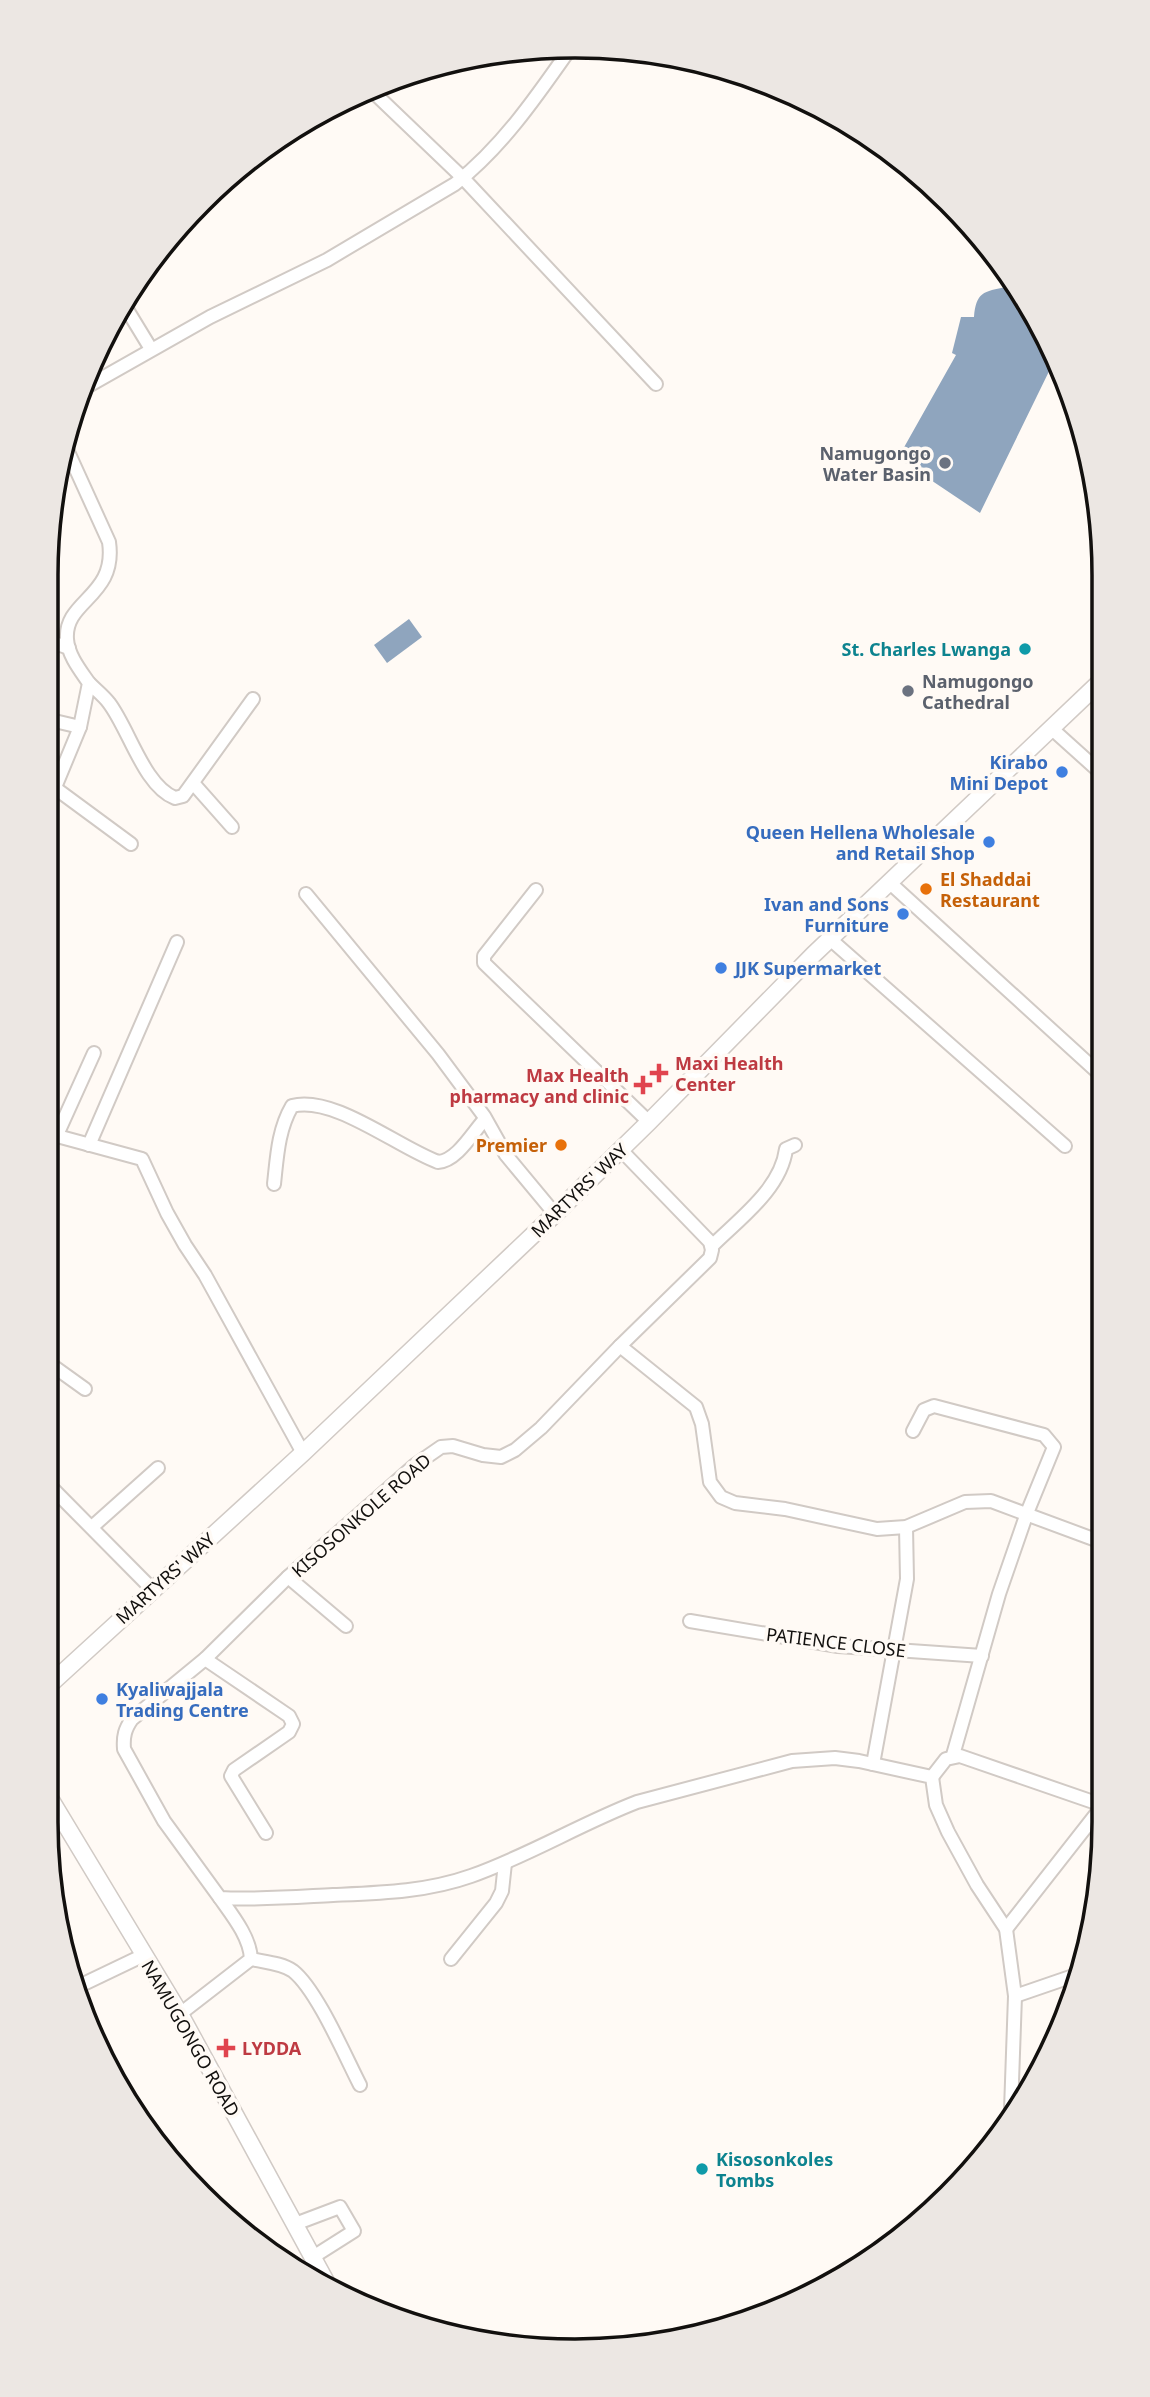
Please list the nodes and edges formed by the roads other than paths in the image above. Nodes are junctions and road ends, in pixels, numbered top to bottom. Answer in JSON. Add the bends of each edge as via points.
{"nodes":[{"id":1,"x":563,"y":58,"type":"edge"},
{"id":2,"x":378,"y":97,"type":"edge"},
{"id":3,"x":463,"y":178,"type":"junction"},
{"id":4,"x":129,"y":313,"type":"edge"},
{"id":5,"x":151,"y":349,"type":"junction"},
{"id":6,"x":95,"y":382,"type":"edge"},
{"id":7,"x":656,"y":384,"type":"dead end"},
{"id":8,"x":71,"y":459,"type":"edge"},
{"id":9,"x":58,"y":644,"type":"edge"},
{"id":10,"x":69,"y":648,"type":"junction"},
{"id":11,"x":89,"y":683,"type":"junction"},
{"id":12,"x":1092,"y":689,"type":"edge"},
{"id":13,"x":253,"y":699,"type":"dead end"},
{"id":14,"x":58,"y":722,"type":"edge"},
{"id":15,"x":80,"y":727,"type":"junction"},
{"id":16,"x":1051,"y":728,"type":"junction"},
{"id":17,"x":1092,"y":765,"type":"edge"},
{"id":18,"x":58,"y":781,"type":"edge"},
{"id":19,"x":193,"y":783,"type":"junction"},
{"id":20,"x":58,"y":790,"type":"edge"},
{"id":21,"x":232,"y":827,"type":"dead end"},
{"id":22,"x":131,"y":844,"type":"dead end"},
{"id":23,"x":890,"y":882,"type":"junction"},
{"id":24,"x":536,"y":890,"type":"dead end"},
{"id":25,"x":306,"y":894,"type":"dead end"},
{"id":26,"x":830,"y":939,"type":"junction"},
{"id":27,"x":177,"y":942,"type":"dead end"},
{"id":28,"x":94,"y":1053,"type":"dead end"},
{"id":29,"x":1092,"y":1067,"type":"edge"},
{"id":30,"x":485,"y":1119,"type":"junction"},
{"id":31,"x":58,"y":1122,"type":"edge"},
{"id":32,"x":649,"y":1122,"type":"junction"},
{"id":33,"x":58,"y":1137,"type":"edge"},
{"id":34,"x":795,"y":1144,"type":"dead end"},
{"id":35,"x":89,"y":1145,"type":"junction"},
{"id":36,"x":1065,"y":1146,"type":"dead end"},
{"id":37,"x":621,"y":1150,"type":"junction"},
{"id":38,"x":274,"y":1184,"type":"dead end"},
{"id":39,"x":555,"y":1214,"type":"junction"},
{"id":40,"x":712,"y":1246,"type":"junction"},
{"id":41,"x":620,"y":1346,"type":"junction"},
{"id":42,"x":58,"y":1370,"type":"edge"},
{"id":43,"x":85,"y":1388,"type":"dead end"},
{"id":44,"x":913,"y":1431,"type":"dead end"},
{"id":45,"x":303,"y":1453,"type":"junction"},
{"id":46,"x":158,"y":1468,"type":"dead end"},
{"id":47,"x":58,"y":1494,"type":"edge"},
{"id":48,"x":1027,"y":1513,"type":"junction"},
{"id":49,"x":92,"y":1527,"type":"junction"},
{"id":50,"x":906,"y":1527,"type":"junction"},
{"id":51,"x":1092,"y":1537,"type":"edge"},
{"id":52,"x":288,"y":1577,"type":"junction"},
{"id":53,"x":152,"y":1589,"type":"junction"},
{"id":54,"x":690,"y":1621,"type":"dead end"},
{"id":55,"x":346,"y":1626,"type":"dead end"},
{"id":56,"x":895,"y":1650,"type":"junction"},
{"id":57,"x":982,"y":1656,"type":"junction"},
{"id":58,"x":205,"y":1660,"type":"junction"},
{"id":59,"x":58,"y":1677,"type":"edge"},
{"id":60,"x":953,"y":1755,"type":"junction"},
{"id":61,"x":873,"y":1764,"type":"junction"},
{"id":62,"x":932,"y":1777,"type":"junction"},
{"id":63,"x":1092,"y":1801,"type":"edge"},
{"id":64,"x":58,"y":1812,"type":"edge"},
{"id":65,"x":1092,"y":1819,"type":"edge"},
{"id":66,"x":266,"y":1833,"type":"dead end"},
{"id":67,"x":505,"y":1863,"type":"junction"},
{"id":68,"x":220,"y":1898,"type":"junction"},
{"id":69,"x":1006,"y":1930,"type":"junction"},
{"id":70,"x":144,"y":1955,"type":"junction"},
{"id":71,"x":251,"y":1959,"type":"junction"},
{"id":72,"x":451,"y":1959,"type":"dead end"},
{"id":73,"x":1068,"y":1978,"type":"edge"},
{"id":74,"x":84,"y":1984,"type":"edge"},
{"id":75,"x":1015,"y":1996,"type":"junction"},
{"id":76,"x":180,"y":2014,"type":"junction"},
{"id":77,"x":360,"y":2085,"type":"dead end"},
{"id":78,"x":1012,"y":2098,"type":"edge"},
{"id":79,"x":295,"y":2224,"type":"junction"},
{"id":80,"x":313,"y":2257,"type":"junction"},
{"id":81,"x":321,"y":2273,"type":"edge"}],
"edges":[{"from":1,"to":3,"type":"street","via":[[529,108]]},
{"from":2,"to":3,"type":"street"},
{"from":3,"to":5,"type":"street","via":[[327,260]]},
{"from":3,"to":7,"type":"street"},
{"from":4,"to":5,"type":"street"},
{"from":5,"to":6,"type":"street"},
{"from":8,"to":10,"type":"street","via":[[111,556],[108,572],[69,624]]},
{"from":9,"to":10,"type":"street"},
{"from":10,"to":11,"type":"street"},
{"from":11,"to":15,"type":"street"},
{"from":11,"to":19,"type":"street","via":[[109,702],[163,792],[175,798],[183,796]]},
{"from":12,"to":16,"type":"main road","name":"MARTYRS' WAY"},
{"from":13,"to":19,"type":"street"},
{"from":14,"to":15,"type":"street"},
{"from":15,"to":18,"type":"street"},
{"from":16,"to":17,"type":"street"},
{"from":16,"to":23,"type":"main road","name":"MARTYRS' WAY"},
{"from":19,"to":21,"type":"street"},
{"from":20,"to":22,"type":"street"},
{"from":23,"to":26,"type":"main road","name":"MARTYRS' WAY"},
{"from":23,"to":29,"type":"street"},
{"from":24,"to":32,"type":"street","via":[[484,956],[484,963]]},
{"from":25,"to":30,"type":"street","via":[[438,1054]]},
{"from":26,"to":32,"type":"main road","name":"MARTYRS' WAY"},
{"from":26,"to":36,"type":"street"},
{"from":27,"to":35,"type":"street"},
{"from":28,"to":31,"type":"street"},
{"from":30,"to":38,"type":"street","via":[[455,1154],[438,1163],[337,1111],[317,1105],[292,1106],[278,1145]]},
{"from":30,"to":39,"type":"street","via":[[506,1155]]},
{"from":32,"to":37,"type":"main road","name":"MARTYRS' WAY"},
{"from":33,"to":35,"type":"street"},
{"from":34,"to":40,"type":"street","name":"KISOSONKOLE ROAD","via":[[786,1149],[784,1163],[768,1191]]},
{"from":35,"to":45,"type":"street","via":[[142,1159],[173,1224]]},
{"from":37,"to":39,"type":"main road","name":"MARTYRS' WAY"},
{"from":37,"to":40,"type":"street"},
{"from":39,"to":45,"type":"main road","name":"MARTYRS' WAY"},
{"from":40,"to":41,"type":"street","name":"KISOSONKOLE ROAD","via":[[710,1258]]},
{"from":41,"to":50,"type":"street","via":[[696,1407],[710,1482],[721,1497],[877,1530]]},
{"from":41,"to":52,"type":"street","name":"KISOSONKOLE ROAD","via":[[515,1450],[501,1457],[441,1447]]},
{"from":42,"to":43,"type":"street"},
{"from":44,"to":48,"type":"street","via":[[924,1410],[933,1406],[1049,1439],[1052,1454]]},
{"from":45,"to":53,"type":"main road","name":"MARTYRS' WAY"},
{"from":46,"to":49,"type":"street"},
{"from":47,"to":49,"type":"street"},
{"from":48,"to":50,"type":"street","via":[[978,1500]]},
{"from":48,"to":51,"type":"street"},
{"from":48,"to":57,"type":"street"},
{"from":49,"to":53,"type":"street"},
{"from":50,"to":56,"type":"street","via":[[908,1579]]},
{"from":52,"to":55,"type":"street"},
{"from":52,"to":58,"type":"street","name":"KISOSONKOLE ROAD"},
{"from":53,"to":59,"type":"main road","name":"MARTYRS' WAY"},
{"from":54,"to":56,"type":"street","name":"PATIENCE CLOSE","via":[[838,1646]]},
{"from":56,"to":57,"type":"street","name":"PATIENCE CLOSE"},
{"from":56,"to":61,"type":"street"},
{"from":57,"to":60,"type":"street"},
{"from":58,"to":66,"type":"street","via":[[289,1716],[293,1724],[289,1732],[233,1770],[231,1776]]},
{"from":58,"to":68,"type":"street","name":"KISOSONKOLE ROAD","via":[[132,1719],[123,1738],[124,1749],[164,1821]]},
{"from":60,"to":62,"type":"street"},
{"from":60,"to":63,"type":"street"},
{"from":61,"to":62,"type":"street"},
{"from":61,"to":67,"type":"street","via":[[835,1758],[792,1761],[656,1796]]},
{"from":62,"to":69,"type":"street","via":[[936,1805],[948,1832]]},
{"from":64,"to":70,"type":"main road","name":"NAMUGONGO ROAD"},
{"from":65,"to":69,"type":"street"},
{"from":67,"to":68,"type":"street","via":[[424,1888],[272,1899]]},
{"from":67,"to":72,"type":"street","via":[[496,1903]]},
{"from":68,"to":71,"type":"street","name":"KISOSONKOLE ROAD","via":[[245,1938]]},
{"from":69,"to":75,"type":"street"},
{"from":70,"to":74,"type":"street"},
{"from":70,"to":76,"type":"main road","name":"NAMUGONGO ROAD"},
{"from":71,"to":76,"type":"street"},
{"from":71,"to":77,"type":"street","via":[[293,1972],[328,2021]]},
{"from":73,"to":75,"type":"street"},
{"from":75,"to":78,"type":"street"},
{"from":76,"to":79,"type":"main road","name":"NAMUGONGO ROAD"},
{"from":79,"to":80,"type":"main road","name":"NAMUGONGO ROAD"},
{"from":79,"to":80,"type":"street","via":[[340,2207],[354,2231]]},
{"from":80,"to":81,"type":"main road","name":"NAMUGONGO ROAD"}]}
